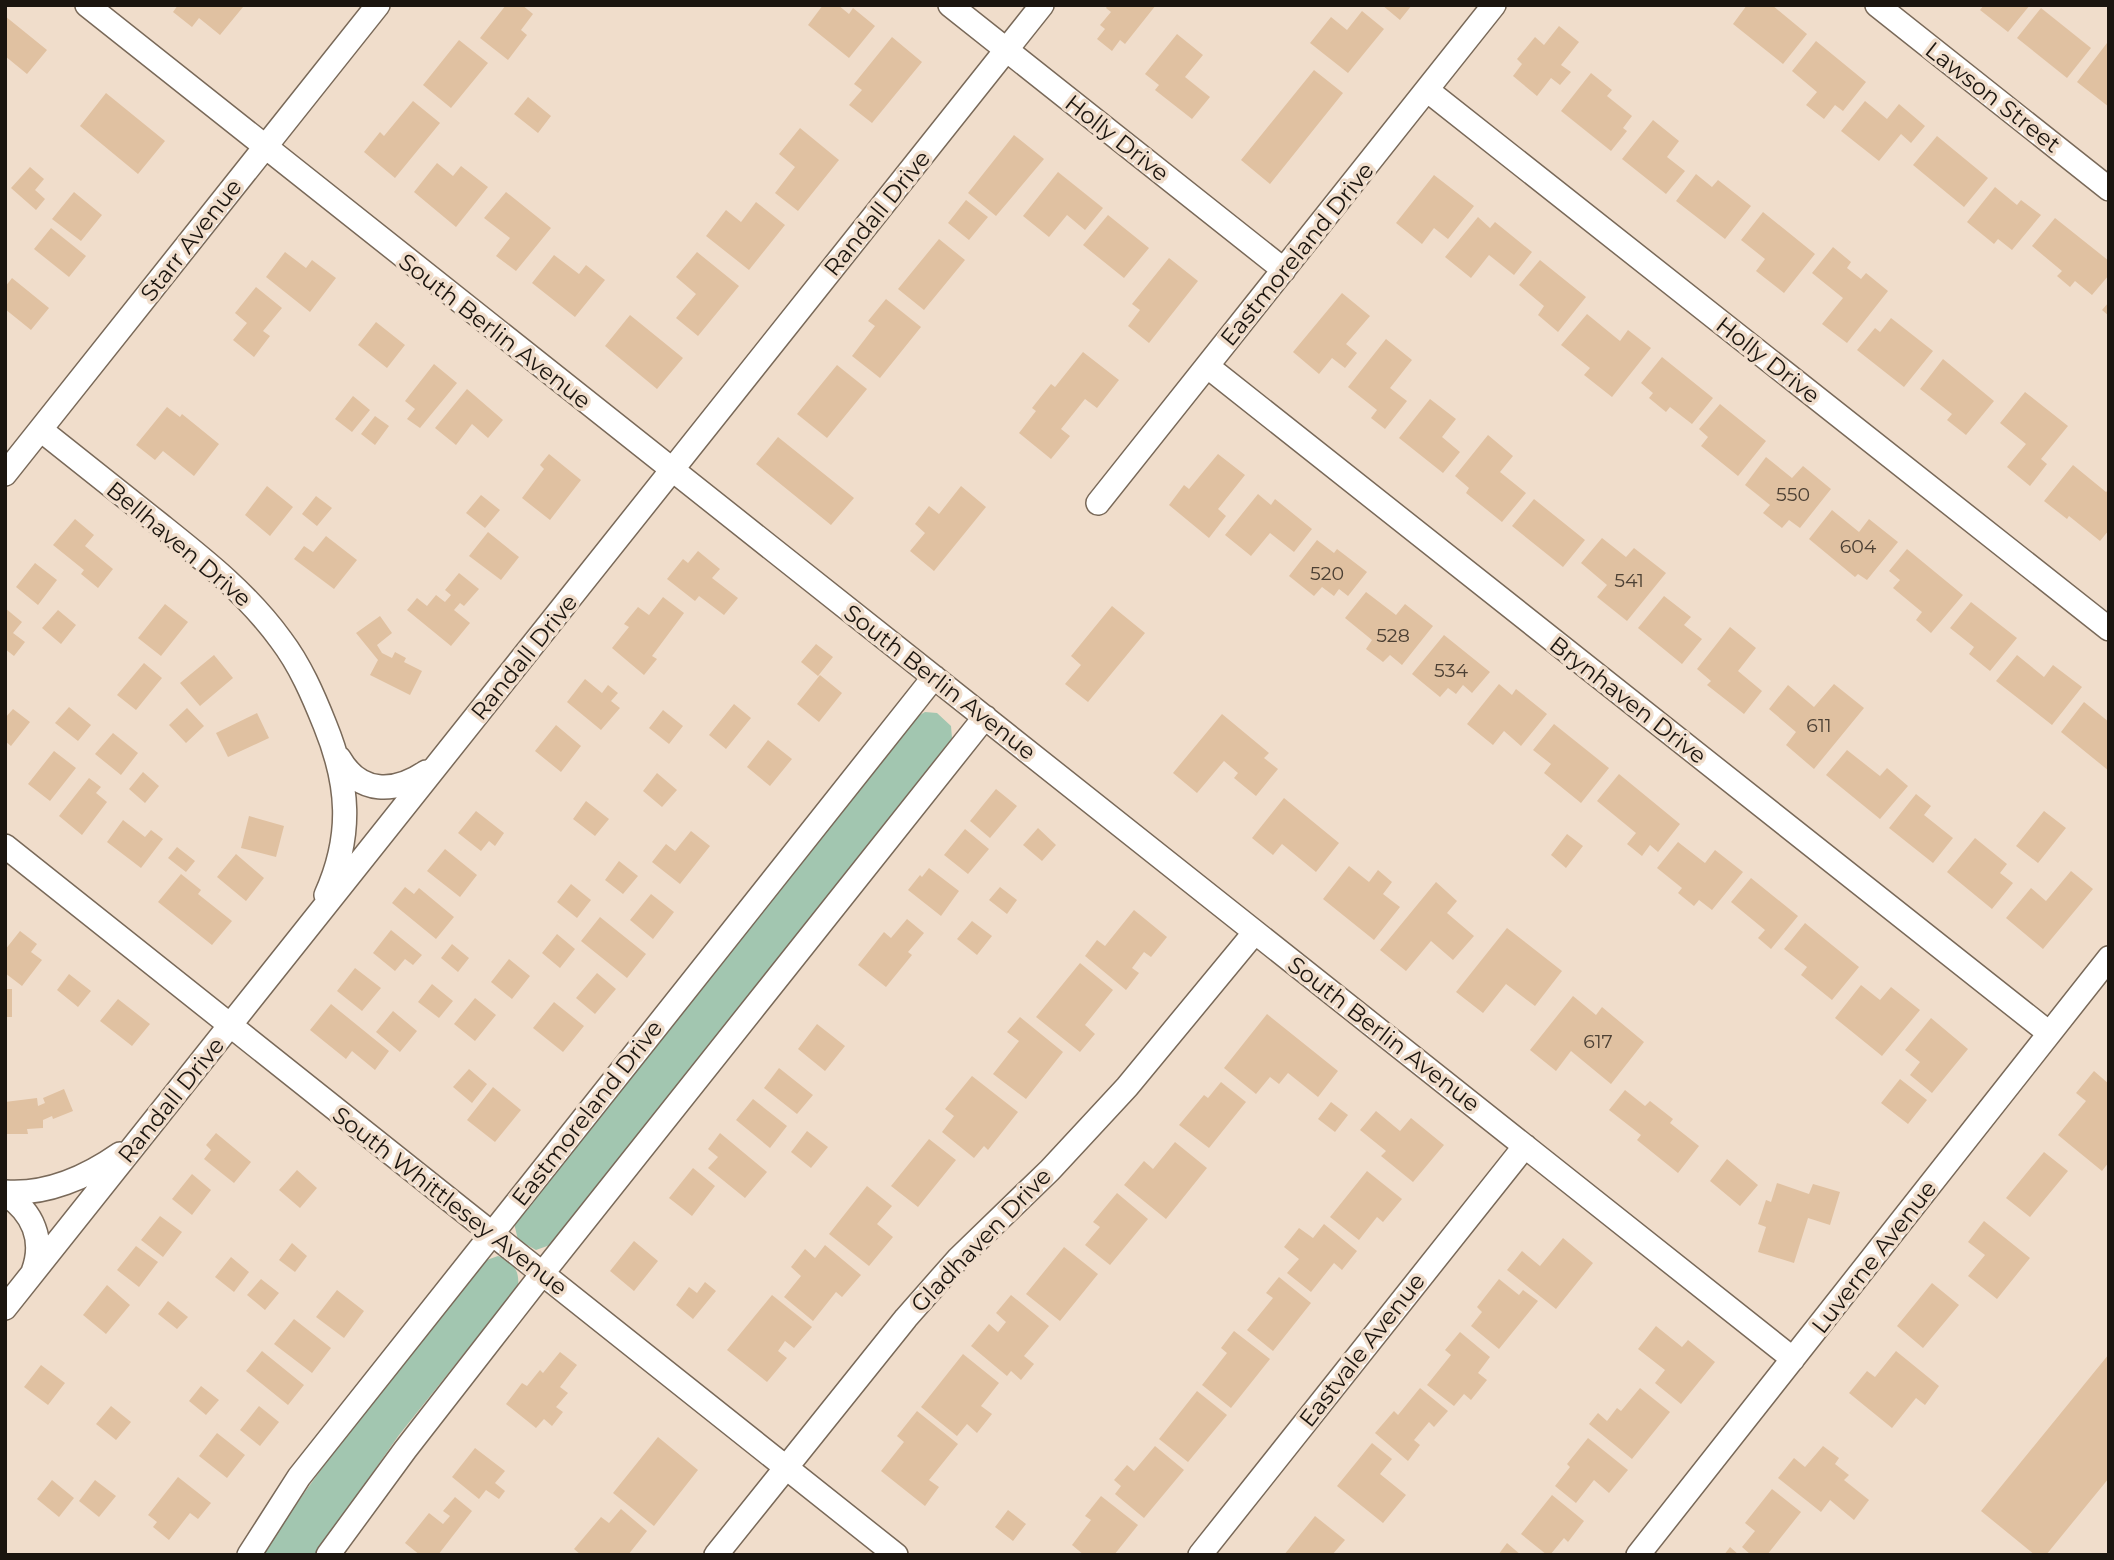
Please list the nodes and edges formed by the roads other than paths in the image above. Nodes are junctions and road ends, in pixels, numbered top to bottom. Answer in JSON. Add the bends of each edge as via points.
{"nodes":[{"id":1,"x":87,"y":5,"type":"edge"},
{"id":2,"x":378,"y":5,"type":"edge"},
{"id":3,"x":950,"y":5,"type":"edge"},
{"id":4,"x":1042,"y":5,"type":"edge"},
{"id":5,"x":1494,"y":5,"type":"edge"},
{"id":6,"x":1877,"y":5,"type":"edge"},
{"id":7,"x":1007,"y":50,"type":"junction"},
{"id":8,"x":1427,"y":90,"type":"junction"},
{"id":9,"x":264,"y":148,"type":"junction"},
{"id":10,"x":2109,"y":189,"type":"edge"},
{"id":11,"x":1284,"y":270,"type":"junction"},
{"id":12,"x":1208,"y":366,"type":"junction"},
{"id":13,"x":41,"y":430,"type":"junction"},
{"id":14,"x":672,"y":471,"type":"junction"},
{"id":15,"x":5,"y":474,"type":"edge"},
{"id":16,"x":1098,"y":503,"type":"dead end"},
{"id":17,"x":2109,"y":629,"type":"edge"},
{"id":18,"x":934,"y":677,"type":"junction"},
{"id":19,"x":985,"y":717,"type":"junction"},
{"id":20,"x":334,"y":749,"type":"junction"},
{"id":21,"x":437,"y":765,"type":"junction"},
{"id":22,"x":5,"y":846,"type":"edge"},
{"id":23,"x":314,"y":920,"type":"junction"},
{"id":24,"x":1255,"y":932,"type":"junction"},
{"id":25,"x":2109,"y":958,"type":"edge"},
{"id":26,"x":230,"y":1026,"type":"junction"},
{"id":27,"x":2049,"y":1033,"type":"junction"},
{"id":28,"x":138,"y":1141,"type":"junction"},
{"id":29,"x":1525,"y":1146,"type":"junction"},
{"id":30,"x":5,"y":1193,"type":"edge"},
{"id":31,"x":491,"y":1234,"type":"junction"},
{"id":32,"x":542,"y":1273,"type":"junction"},
{"id":33,"x":30,"y":1277,"type":"junction"},
{"id":34,"x":5,"y":1308,"type":"edge"},
{"id":35,"x":1793,"y":1359,"type":"junction"},
{"id":36,"x":786,"y":1466,"type":"junction"},
{"id":37,"x":249,"y":1555,"type":"edge"},
{"id":38,"x":328,"y":1555,"type":"edge"},
{"id":39,"x":716,"y":1555,"type":"edge"},
{"id":40,"x":896,"y":1555,"type":"edge"},
{"id":41,"x":1200,"y":1555,"type":"edge"},
{"id":42,"x":1638,"y":1555,"type":"edge"}],
"edges":[{"from":1,"to":9,"type":"street","name":"South Berlin Avenue"},
{"from":2,"to":9,"type":"street","name":"Starr Avenue"},
{"from":3,"to":7,"type":"street","name":"Holly Drive"},
{"from":4,"to":7,"type":"street","name":"Randall Drive"},
{"from":5,"to":8,"type":"street","name":"Eastmoreland Drive"},
{"from":6,"to":10,"type":"street","name":"Lawson Street"},
{"from":7,"to":11,"type":"street","name":"Holly Drive"},
{"from":7,"to":14,"type":"street","name":"Randall Drive"},
{"from":8,"to":11,"type":"street","name":"Eastmoreland Drive"},
{"from":8,"to":17,"type":"street","name":"Holly Drive"},
{"from":9,"to":13,"type":"street","name":"Starr Avenue"},
{"from":9,"to":14,"type":"street","name":"South Berlin Avenue"},
{"from":11,"to":12,"type":"street","name":"Eastmoreland Drive"},
{"from":12,"to":16,"type":"street","name":"Eastmoreland Drive"},
{"from":12,"to":27,"type":"street","name":"Brynhaven Drive"},
{"from":13,"to":15,"type":"street","name":"Starr Avenue"},
{"from":13,"to":20,"type":"street","name":"Bellhaven Drive","via":[[215,568],[260,612],[300,671]]},
{"from":14,"to":18,"type":"street","name":"South Berlin Avenue"},
{"from":14,"to":21,"type":"street","name":"Randall Drive"},
{"from":18,"to":19,"type":"street","name":"South Berlin Avenue"},
{"from":18,"to":31,"type":"street","name":"Eastmoreland Drive"},
{"from":19,"to":24,"type":"street","name":"South Berlin Avenue"},
{"from":19,"to":32,"type":"street"},
{"from":20,"to":21,"type":"street","name":"Bellhaven Drive","via":[[354,776],[382,787],[402,785]]},
{"from":20,"to":23,"type":"street","name":"Bellhaven Drive","via":[[344,786],[343,836],[337,867]]},
{"from":21,"to":23,"type":"street","name":"Randall Drive"},
{"from":22,"to":26,"type":"street","name":"South Whittlesey Avenue"},
{"from":23,"to":26,"type":"street","name":"Randall Drive"},
{"from":24,"to":29,"type":"street","name":"South Berlin Avenue"},
{"from":24,"to":36,"type":"street","name":"Gladhaven Drive","via":[[1128,1087],[906,1318]]},
{"from":25,"to":27,"type":"street","name":"Luverne Avenue"},
{"from":26,"to":28,"type":"street","name":"Randall Drive"},
{"from":26,"to":31,"type":"street","name":"South Whittlesey Avenue"},
{"from":27,"to":35,"type":"street","name":"Luverne Avenue"},
{"from":28,"to":30,"type":"street","via":[[100,1168],[63,1184]]},
{"from":28,"to":33,"type":"street","name":"Randall Drive"},
{"from":29,"to":35,"type":"street","name":"South Berlin Avenue"},
{"from":29,"to":41,"type":"street","name":"Eastvale Avenue"},
{"from":30,"to":33,"type":"street","via":[[30,1215],[36,1229],[38,1255]]},
{"from":31,"to":32,"type":"street","name":"South Whittlesey Avenue"},
{"from":31,"to":37,"type":"street","name":"Eastmoreland Drive","via":[[299,1477]]},
{"from":32,"to":36,"type":"street","name":"South Whittlesey Avenue"},
{"from":32,"to":38,"type":"street"},
{"from":33,"to":34,"type":"street","name":"Randall Drive"},
{"from":35,"to":42,"type":"street","name":"Luverne Avenue"},
{"from":36,"to":39,"type":"street","name":"Gladhaven Drive"},
{"from":36,"to":40,"type":"street","name":"South Whittlesey Avenue"}]}
